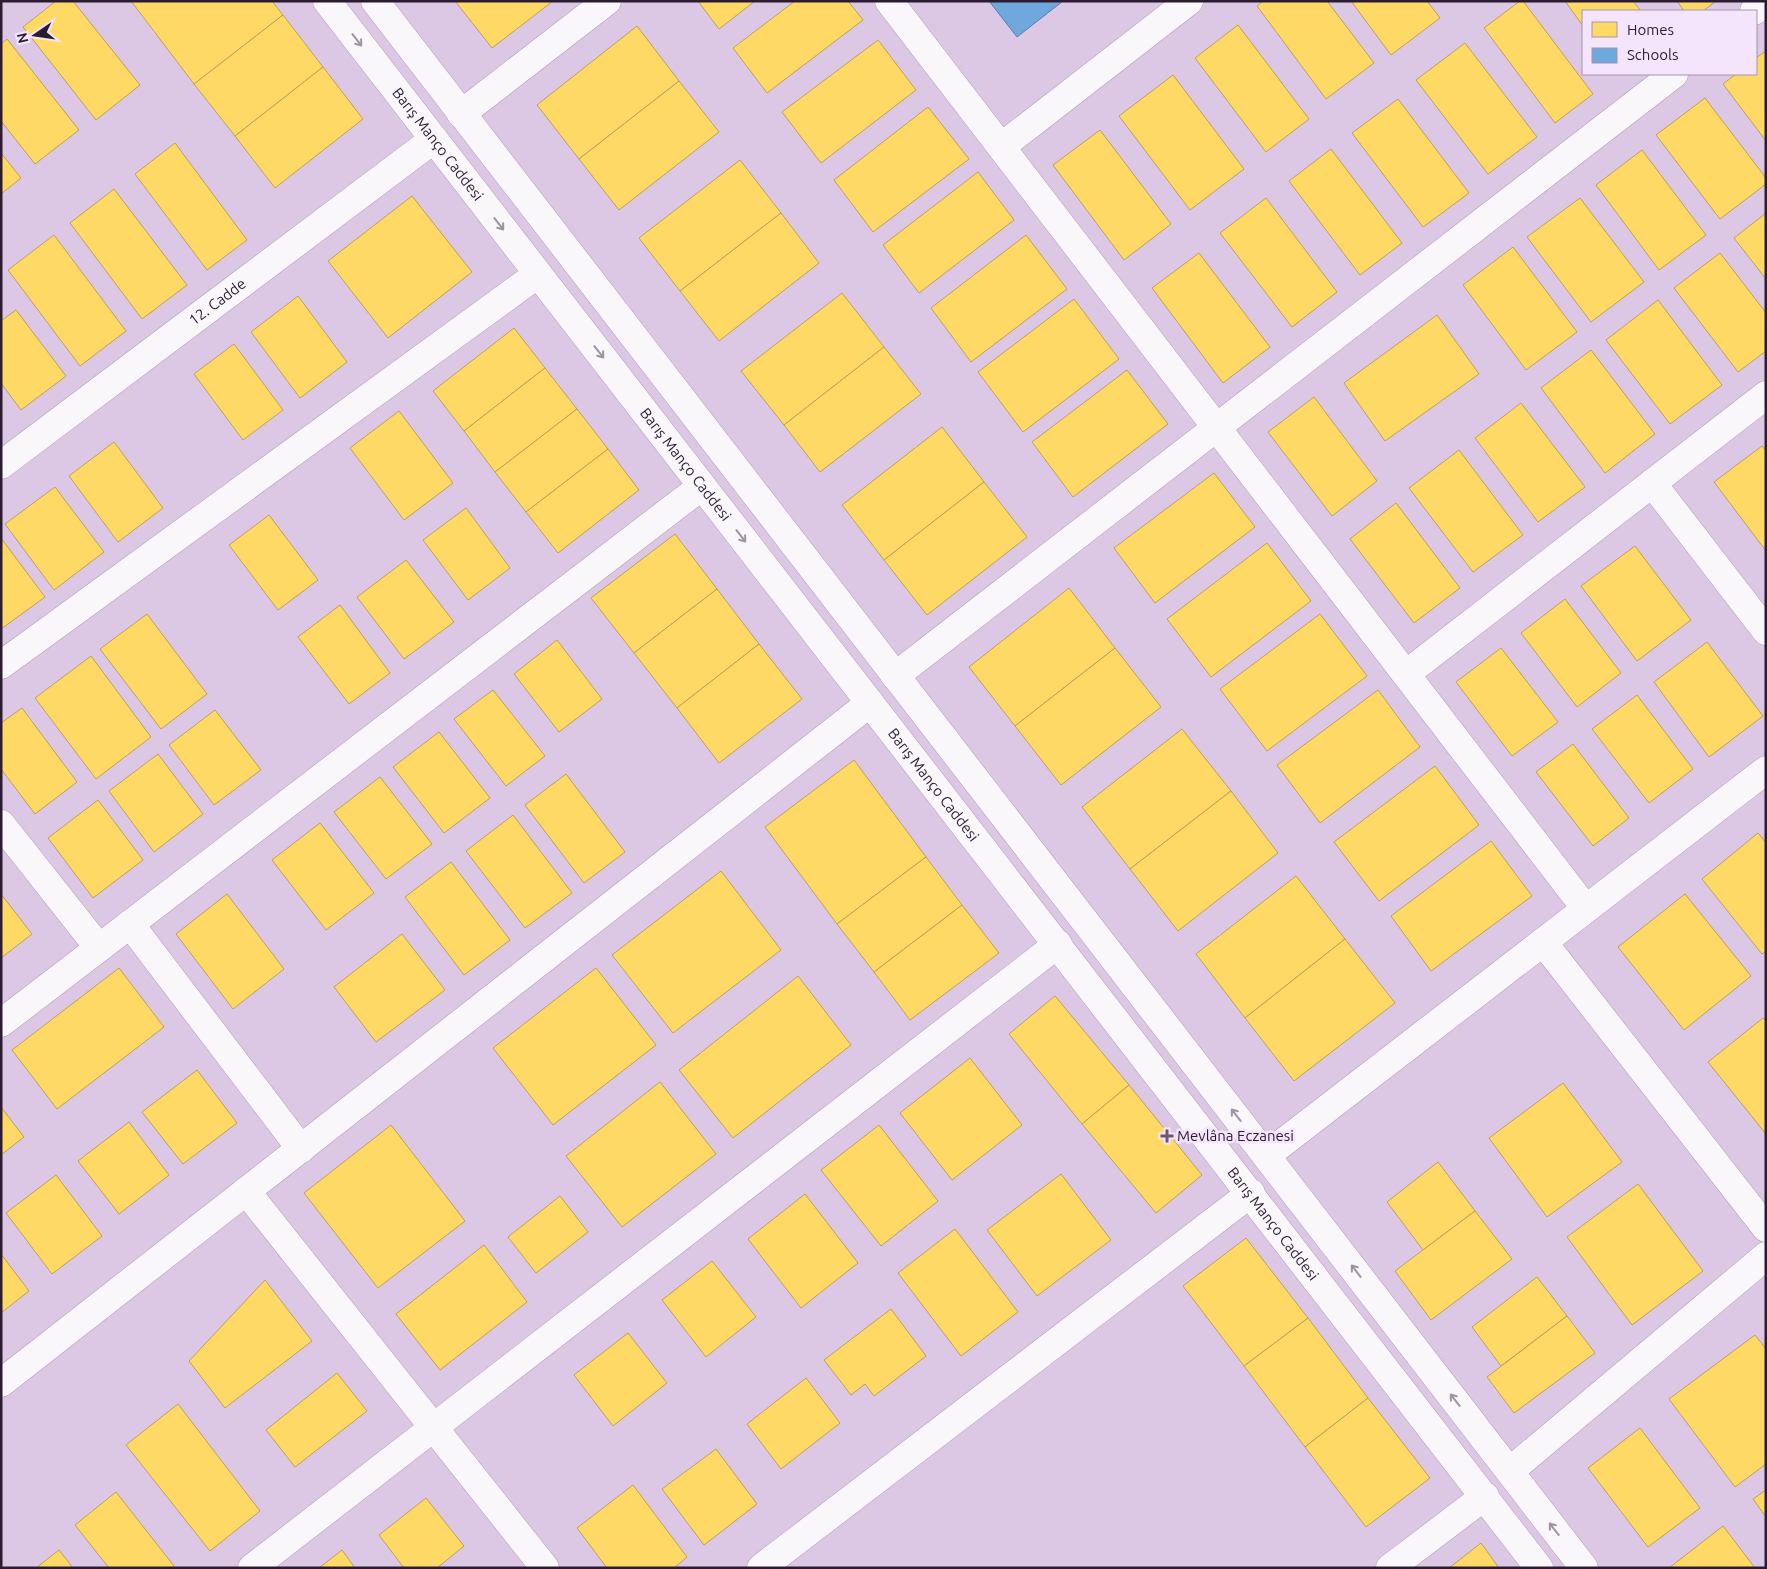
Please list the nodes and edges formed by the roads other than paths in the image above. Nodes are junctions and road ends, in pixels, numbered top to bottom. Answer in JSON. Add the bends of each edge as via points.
{"nodes":[{"id":1,"x":327,"y":1,"type":"edge"},
{"id":2,"x":375,"y":1,"type":"edge"},
{"id":3,"x":607,"y":1,"type":"edge"},
{"id":4,"x":889,"y":1,"type":"edge"},
{"id":5,"x":1189,"y":1,"type":"edge"},
{"id":6,"x":1766,"y":2,"type":"edge"},
{"id":7,"x":1755,"y":10,"type":"edge"},
{"id":8,"x":1673,"y":75,"type":"edge"},
{"id":9,"x":462,"y":114,"type":"junction"},
{"id":10,"x":434,"y":139,"type":"junction"},
{"id":11,"x":1001,"y":146,"type":"junction"},
{"id":12,"x":538,"y":274,"type":"junction"},
{"id":13,"x":1766,"y":395,"type":"edge"},
{"id":14,"x":1217,"y":427,"type":"junction"},
{"id":15,"x":1,"y":465,"type":"edge"},
{"id":16,"x":1652,"y":483,"type":"junction"},
{"id":17,"x":702,"y":486,"type":"junction"},
{"id":18,"x":1766,"y":631,"type":"edge"},
{"id":19,"x":1,"y":665,"type":"edge"},
{"id":20,"x":1406,"y":674,"type":"junction"},
{"id":21,"x":895,"y":676,"type":"junction"},
{"id":22,"x":870,"y":703,"type":"junction"},
{"id":23,"x":1766,"y":770,"type":"edge"},
{"id":24,"x":1,"y":824,"type":"edge"},
{"id":25,"x":1586,"y":908,"type":"junction"},
{"id":26,"x":130,"y":924,"type":"junction"},
{"id":27,"x":1543,"y":942,"type":"junction"},
{"id":28,"x":1058,"y":944,"type":"junction"},
{"id":29,"x":99,"y":948,"type":"junction"},
{"id":30,"x":1,"y":1023,"type":"edge"},
{"id":31,"x":301,"y":1149,"type":"junction"},
{"id":32,"x":1267,"y":1156,"type":"junction"},
{"id":33,"x":246,"y":1191,"type":"junction"},
{"id":34,"x":1251,"y":1193,"type":"junction"},
{"id":35,"x":1766,"y":1228,"type":"edge"},
{"id":36,"x":1762,"y":1268,"type":"edge"},
{"id":37,"x":1,"y":1383,"type":"edge"},
{"id":38,"x":434,"y":1427,"type":"junction"},
{"id":39,"x":1510,"y":1472,"type":"junction"},
{"id":40,"x":1485,"y":1496,"type":"junction"},
{"id":41,"x":252,"y":1568,"type":"edge"},
{"id":42,"x":545,"y":1568,"type":"edge"},
{"id":43,"x":760,"y":1568,"type":"edge"},
{"id":44,"x":1390,"y":1568,"type":"edge"},
{"id":45,"x":1539,"y":1568,"type":"edge"},
{"id":46,"x":1584,"y":1568,"type":"edge"}],
"edges":[{"from":1,"to":10,"type":"street","name":"Barış Manço Caddesi","one_way":true},
{"from":2,"to":9,"type":"street"},
{"from":3,"to":9,"type":"street"},
{"from":4,"to":11,"type":"street"},
{"from":5,"to":11,"type":"street"},
{"from":6,"to":7,"type":"street"},
{"from":8,"to":14,"type":"street"},
{"from":9,"to":21,"type":"street"},
{"from":10,"to":12,"type":"street","name":"Barış Manço Caddesi","one_way":true},
{"from":10,"to":15,"type":"street","name":"12. Cadde"},
{"from":11,"to":14,"type":"street"},
{"from":12,"to":17,"type":"street","name":"Barış Manço Caddesi","one_way":true},
{"from":12,"to":19,"type":"street"},
{"from":13,"to":16,"type":"street"},
{"from":14,"to":20,"type":"street"},
{"from":14,"to":21,"type":"street"},
{"from":16,"to":18,"type":"street"},
{"from":16,"to":20,"type":"street"},
{"from":17,"to":22,"type":"street","name":"Barış Manço Caddesi","one_way":true},
{"from":17,"to":26,"type":"street"},
{"from":20,"to":25,"type":"street"},
{"from":32,"to":21,"type":"street","one_way":true},
{"from":22,"to":28,"type":"street","name":"Barış Manço Caddesi"},
{"from":22,"to":31,"type":"street"},
{"from":23,"to":25,"type":"street"},
{"from":24,"to":29,"type":"street"},
{"from":25,"to":27,"type":"street"},
{"from":26,"to":29,"type":"street"},
{"from":26,"to":31,"type":"street"},
{"from":27,"to":32,"type":"street"},
{"from":27,"to":35,"type":"street"},
{"from":28,"to":34,"type":"street","name":"Barış Manço Caddesi"},
{"from":28,"to":38,"type":"street"},
{"from":29,"to":30,"type":"street"},
{"from":31,"to":33,"type":"street"},
{"from":39,"to":32,"type":"street","one_way":true},
{"from":33,"to":37,"type":"street"},
{"from":33,"to":38,"type":"street"},
{"from":34,"to":40,"type":"street","name":"Barış Manço Caddesi"},
{"from":34,"to":43,"type":"street"},
{"from":36,"to":39,"type":"street"},
{"from":38,"to":41,"type":"street"},
{"from":38,"to":42,"type":"street"},
{"from":46,"to":39,"type":"street","one_way":true},
{"from":40,"to":44,"type":"street"},
{"from":40,"to":45,"type":"street","name":"Barış Manço Caddesi"}]}
